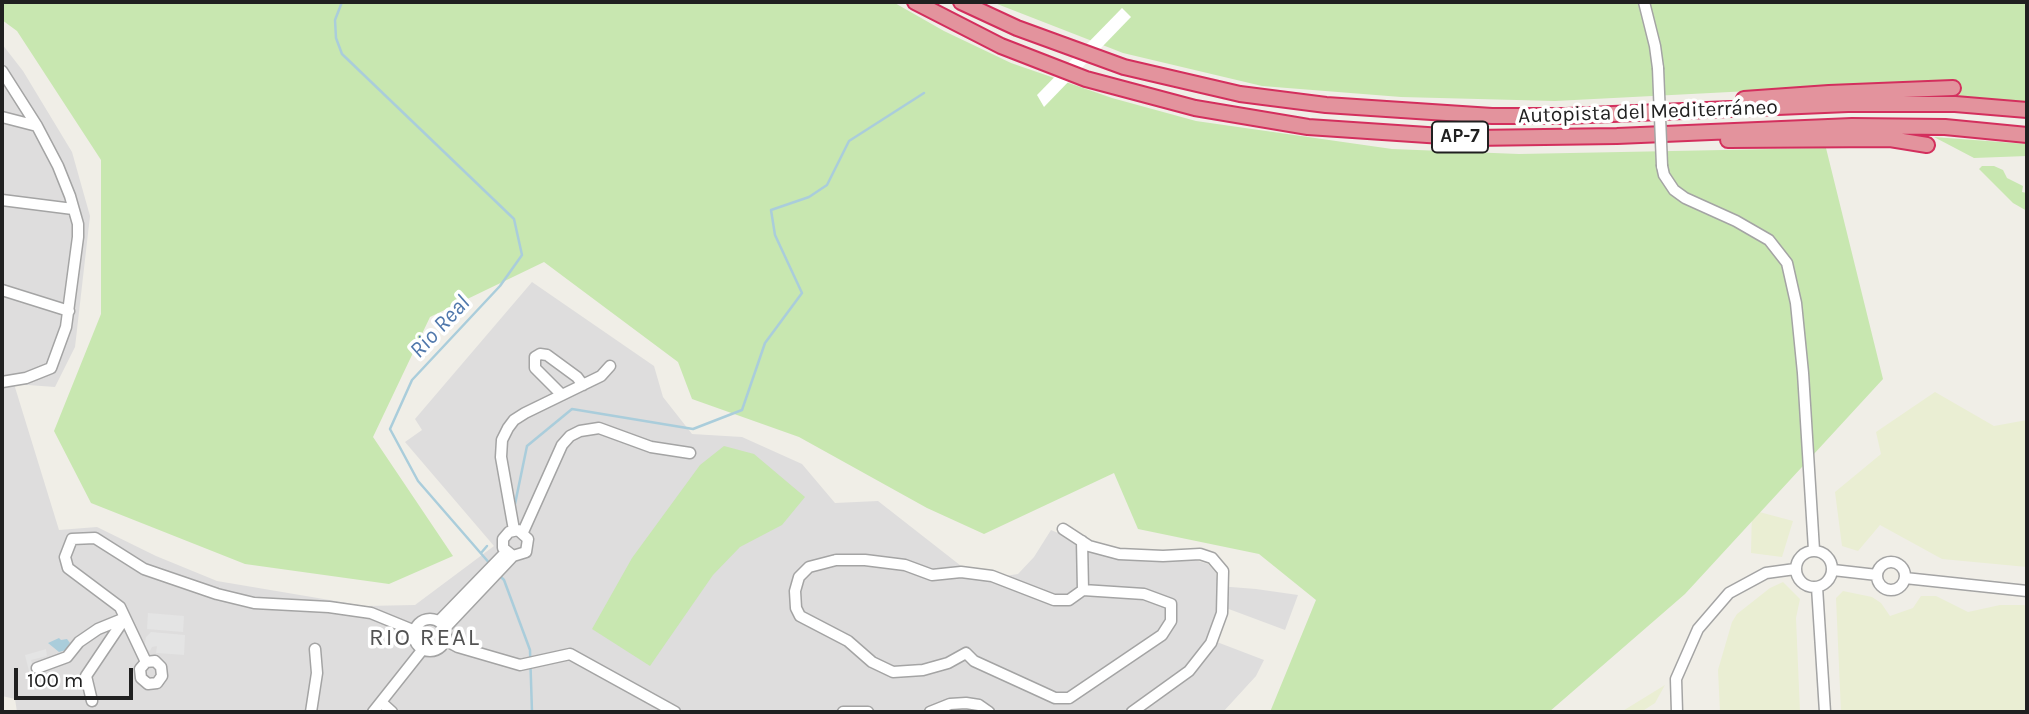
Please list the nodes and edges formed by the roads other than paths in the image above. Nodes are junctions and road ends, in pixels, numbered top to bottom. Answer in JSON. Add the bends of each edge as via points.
{"nodes":[{"id":1,"x":915,"y":2,"type":"edge"},
{"id":2,"x":961,"y":2,"type":"edge"},
{"id":3,"x":1644,"y":2,"type":"edge"},
{"id":4,"x":2,"y":71,"type":"edge"},
{"id":5,"x":1953,"y":88,"type":"dead end"},
{"id":6,"x":2027,"y":110,"type":"edge"},
{"id":7,"x":1424,"y":113,"type":"junction"},
{"id":8,"x":2,"y":117,"type":"edge"},
{"id":9,"x":37,"y":126,"type":"junction"},
{"id":10,"x":2027,"y":135,"type":"edge"},
{"id":11,"x":1472,"y":138,"type":"junction"},
{"id":12,"x":1927,"y":145,"type":"dead end"},
{"id":13,"x":2,"y":200,"type":"edge"},
{"id":14,"x":73,"y":209,"type":"junction"},
{"id":15,"x":2,"y":290,"type":"edge"},
{"id":16,"x":69,"y":311,"type":"junction"},
{"id":17,"x":610,"y":366,"type":"dead end"},
{"id":18,"x":2,"y":382,"type":"edge"},
{"id":19,"x":583,"y":385,"type":"junction"},
{"id":20,"x":562,"y":395,"type":"junction"},
{"id":21,"x":690,"y":453,"type":"dead end"},
{"id":22,"x":1063,"y":529,"type":"dead end"},
{"id":23,"x":518,"y":531,"type":"junction"},
{"id":24,"x":1082,"y":541,"type":"junction"},
{"id":25,"x":1814,"y":550,"type":"junction"},
{"id":26,"x":509,"y":554,"type":"junction"},
{"id":27,"x":1796,"y":569,"type":"junction"},
{"id":28,"x":1833,"y":570,"type":"junction"},
{"id":29,"x":1877,"y":575,"type":"junction"},
{"id":30,"x":1905,"y":578,"type":"junction"},
{"id":31,"x":1817,"y":587,"type":"junction"},
{"id":32,"x":1083,"y":590,"type":"junction"},
{"id":33,"x":2027,"y":591,"type":"edge"},
{"id":34,"x":125,"y":618,"type":"junction"},
{"id":35,"x":442,"y":625,"type":"junction"},
{"id":36,"x":415,"y":631,"type":"junction"},
{"id":37,"x":445,"y":640,"type":"junction"},
{"id":38,"x":315,"y":649,"type":"dead end"},
{"id":39,"x":423,"y":649,"type":"junction"},
{"id":40,"x":146,"y":662,"type":"dead end"},
{"id":41,"x":37,"y":668,"type":"dead end"},
{"id":42,"x":92,"y":701,"type":"dead end"},
{"id":43,"x":381,"y":702,"type":"junction"},
{"id":44,"x":311,"y":712,"type":"edge"},
{"id":45,"x":373,"y":712,"type":"edge"},
{"id":46,"x":392,"y":712,"type":"edge"},
{"id":47,"x":675,"y":712,"type":"edge"},
{"id":48,"x":843,"y":712,"type":"edge"},
{"id":49,"x":868,"y":712,"type":"edge"},
{"id":50,"x":930,"y":712,"type":"edge"},
{"id":51,"x":989,"y":712,"type":"edge"},
{"id":52,"x":1132,"y":712,"type":"edge"},
{"id":53,"x":1677,"y":712,"type":"edge"},
{"id":54,"x":1825,"y":712,"type":"edge"}],
"edges":[{"from":1,"to":11,"type":"highway","name":"Autopista del Mediterráneo","number":"AP-7","via":[[1043,64],[1150,97],[1308,127]]},
{"from":2,"to":7,"type":"highway","name":"Autopista del Mediterráneo","number":"AP-7","via":[[1056,44],[1153,75],[1270,99]]},
{"from":3,"to":25,"type":"street","bridge":true,"via":[[1658,68],[1664,175],[1685,198],[1769,240],[1787,263],[1803,373]]},
{"from":4,"to":9,"type":"street"},
{"from":5,"to":7,"type":"highway"},
{"from":6,"to":7,"type":"highway","name":"Autopista del Mediterráneo","number":"AP-7","via":[[1955,104],[1848,104],[1566,116]]},
{"from":8,"to":9,"type":"street"},
{"from":9,"to":14,"type":"street"},
{"from":10,"to":11,"type":"highway","name":"Autopista del Mediterráneo","number":"AP-7","via":[[1945,127],[1852,126]]},
{"from":11,"to":12,"type":"highway","via":[[1507,145],[1876,139]]},
{"from":13,"to":14,"type":"street"},
{"from":14,"to":16,"type":"street","via":[[78,237]]},
{"from":15,"to":16,"type":"street"},
{"from":16,"to":18,"type":"street","via":[[51,368]]},
{"from":17,"to":19,"type":"street"},
{"from":19,"to":20,"type":"street"},
{"from":19,"to":20,"type":"street","via":[[547,355],[535,357],[535,369]]},
{"from":20,"to":23,"type":"street","via":[[514,420],[502,440],[501,457]]},
{"from":21,"to":23,"type":"street","via":[[650,447],[599,428],[580,430],[562,445]]},
{"from":22,"to":24,"type":"street"},
{"from":23,"to":26,"type":"street","via":[[503,539]]},
{"from":23,"to":26,"type":"street","via":[[528,539],[528,548],[522,555]]},
{"from":24,"to":32,"type":"street"},
{"from":24,"to":52,"type":"street","via":[[1119,554],[1200,554],[1212,558],[1223,571],[1222,613],[1211,643],[1189,671]]},
{"from":25,"to":27,"type":"street","via":[[1801,555]]},
{"from":25,"to":28,"type":"street","via":[[1828,556]]},
{"from":26,"to":35,"type":"street"},
{"from":27,"to":31,"type":"street","via":[[1802,583]]},
{"from":27,"to":53,"type":"street","via":[[1766,573],[1729,593],[1698,629],[1676,679]]},
{"from":28,"to":29,"type":"street"},
{"from":28,"to":31,"type":"street","via":[[1828,582]]},
{"from":29,"to":30,"type":"street","via":[[1878,582],[1889,590],[1902,585]]},
{"from":29,"to":30,"type":"street","via":[[1879,568],[1892,562],[1904,571]]},
{"from":30,"to":33,"type":"street"},
{"from":31,"to":54,"type":"street"},
{"from":32,"to":32,"type":"street","via":[[1069,600],[1054,600],[992,576],[932,575],[905,565],[836,560],[809,567],[799,577],[795,591],[800,616],[893,672],[923,670],[966,653],[974,661],[1055,698],[1069,698],[1161,635],[1171,621],[1171,604],[1144,594]]},
{"from":34,"to":36,"type":"street","via":[[120,607],[68,568],[65,557],[72,539],[95,538],[144,569],[217,594],[254,603],[371,613]]},
{"from":34,"to":40,"type":"street"},
{"from":34,"to":41,"type":"street","via":[[79,642],[67,657]]},
{"from":34,"to":42,"type":"street","via":[[86,676]]},
{"from":35,"to":36,"type":"street","via":[[427,619]]},
{"from":35,"to":37,"type":"street"},
{"from":36,"to":39,"type":"street"},
{"from":37,"to":39,"type":"street","via":[[440,648]]},
{"from":37,"to":47,"type":"street","via":[[520,664],[570,654]]},
{"from":38,"to":44,"type":"street","via":[[317,673]]},
{"from":39,"to":43,"type":"street"},
{"from":43,"to":45,"type":"street"},
{"from":43,"to":46,"type":"street"},
{"from":48,"to":49,"type":"street"},
{"from":50,"to":51,"type":"street","via":[[966,703]]}]}
